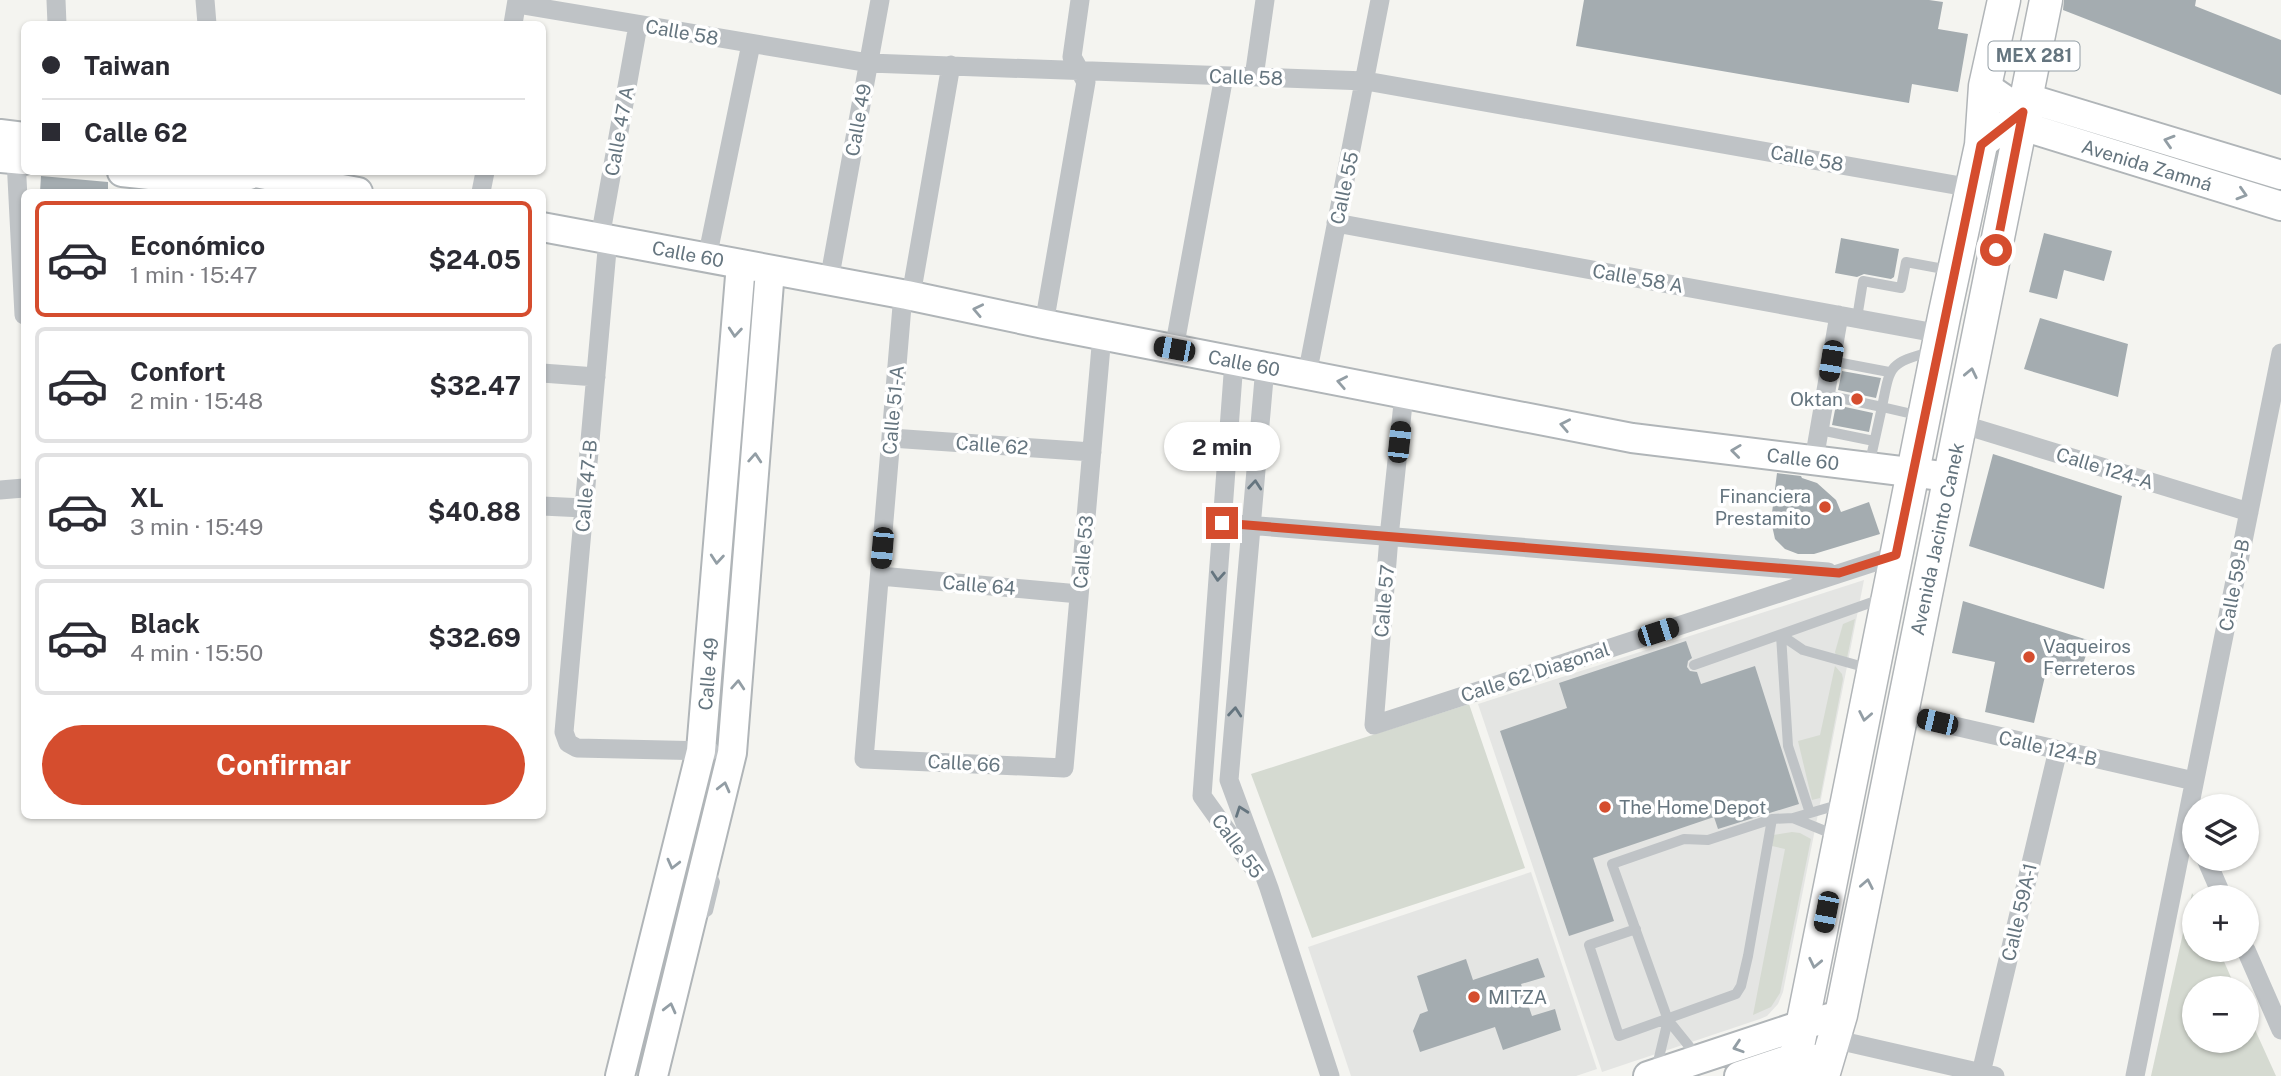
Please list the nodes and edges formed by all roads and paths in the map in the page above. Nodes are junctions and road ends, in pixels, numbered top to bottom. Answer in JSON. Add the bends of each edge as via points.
{"nodes":[{"id":1,"x":55,"y":0,"type":"edge"},
{"id":2,"x":205,"y":0,"type":"edge"},
{"id":3,"x":880,"y":0,"type":"edge"},
{"id":4,"x":1080,"y":0,"type":"edge"},
{"id":5,"x":1265,"y":0,"type":"edge"},
{"id":6,"x":1381,"y":0,"type":"edge"},
{"id":7,"x":2004,"y":0,"type":"edge"},
{"id":8,"x":2046,"y":0,"type":"edge"},
{"id":9,"x":517,"y":2,"type":"edge"},
{"id":10,"x":57,"y":21,"type":"edge"},
{"id":11,"x":207,"y":21,"type":"edge"},
{"id":12,"x":514,"y":21,"type":"edge"},
{"id":13,"x":638,"y":24,"type":"junction"},
{"id":14,"x":751,"y":44,"type":"junction"},
{"id":15,"x":869,"y":62,"type":"junction"},
{"id":16,"x":951,"y":65,"type":"junction"},
{"id":17,"x":1079,"y":70,"type":"junction"},
{"id":18,"x":1224,"y":76,"type":"junction"},
{"id":19,"x":1254,"y":77,"type":"junction"},
{"id":20,"x":1366,"y":81,"type":"junction"},
{"id":21,"x":1985,"y":86,"type":"junction"},
{"id":22,"x":2023,"y":112,"type":"junction"},
{"id":23,"x":0,"y":134,"type":"edge"},
{"id":24,"x":1981,"y":145,"type":"junction"},
{"id":25,"x":16,"y":154,"type":"edge"},
{"id":26,"x":2281,"y":174,"type":"edge"},
{"id":27,"x":134,"y":175,"type":"edge"},
{"id":28,"x":269,"y":175,"type":"edge"},
{"id":29,"x":223,"y":177,"type":"edge"},
{"id":30,"x":173,"y":185,"type":"edge"},
{"id":31,"x":1972,"y":188,"type":"junction"},
{"id":32,"x":342,"y":189,"type":"edge"},
{"id":33,"x":2281,"y":206,"type":"edge"},
{"id":34,"x":1336,"y":223,"type":"junction"},
{"id":35,"x":546,"y":228,"type":"edge"},
{"id":36,"x":604,"y":239,"type":"junction"},
{"id":37,"x":21,"y":255,"type":"edge"},
{"id":38,"x":707,"y":258,"type":"junction"},
{"id":39,"x":741,"y":264,"type":"junction"},
{"id":40,"x":769,"y":270,"type":"junction"},
{"id":41,"x":1955,"y":272,"type":"junction"},
{"id":42,"x":829,"y":281,"type":"junction"},
{"id":43,"x":907,"y":295,"type":"junction"},
{"id":44,"x":1848,"y":316,"type":"junction"},
{"id":45,"x":1044,"y":324,"type":"junction"},
{"id":46,"x":1102,"y":335,"type":"junction"},
{"id":47,"x":1939,"y":342,"type":"junction"},
{"id":48,"x":1174,"y":349,"type":"junction"},
{"id":49,"x":2281,"y":353,"type":"edge"},
{"id":50,"x":1234,"y":361,"type":"junction"},
{"id":51,"x":1831,"y":361,"type":"junction"},
{"id":52,"x":1265,"y":367,"type":"junction"},
{"id":53,"x":1889,"y":372,"type":"junction"},
{"id":54,"x":546,"y":373,"type":"edge"},
{"id":55,"x":1307,"y":375,"type":"junction"},
{"id":56,"x":596,"y":377,"type":"junction"},
{"id":57,"x":1404,"y":394,"type":"junction"},
{"id":58,"x":1826,"y":394,"type":"junction"},
{"id":59,"x":1882,"y":407,"type":"junction"},
{"id":60,"x":1924,"y":416,"type":"junction"},
{"id":61,"x":1961,"y":424,"type":"junction"},
{"id":62,"x":1819,"y":430,"type":"junction"},
{"id":63,"x":891,"y":438,"type":"junction"},
{"id":64,"x":1092,"y":452,"type":"junction"},
{"id":65,"x":1871,"y":454,"type":"junction"},
{"id":66,"x":1814,"y":460,"type":"junction"},
{"id":67,"x":1914,"y":472,"type":"junction"},
{"id":68,"x":1950,"y":477,"type":"junction"},
{"id":69,"x":21,"y":488,"type":"edge"},
{"id":70,"x":0,"y":490,"type":"edge"},
{"id":71,"x":722,"y":492,"type":"junction"},
{"id":72,"x":752,"y":495,"type":"junction"},
{"id":73,"x":546,"y":506,"type":"edge"},
{"id":74,"x":584,"y":508,"type":"junction"},
{"id":75,"x":2249,"y":512,"type":"junction"},
{"id":76,"x":1222,"y":523,"type":"junction"},
{"id":77,"x":1251,"y":526,"type":"junction"},
{"id":78,"x":1390,"y":537,"type":"junction"},
{"id":79,"x":1896,"y":555,"type":"junction"},
{"id":80,"x":1839,"y":573,"type":"junction"},
{"id":81,"x":880,"y":576,"type":"junction"},
{"id":82,"x":1079,"y":594,"type":"junction"},
{"id":83,"x":1888,"y":597,"type":"junction"},
{"id":84,"x":1781,"y":635,"type":"junction"},
{"id":85,"x":1694,"y":665,"type":"dead end"},
{"id":86,"x":1874,"y":670,"type":"junction"},
{"id":87,"x":1902,"y":714,"type":"junction"},
{"id":88,"x":1374,"y":724,"type":"joint"},
{"id":89,"x":2058,"y":750,"type":"junction"},
{"id":90,"x":701,"y":751,"type":"junction"},
{"id":91,"x":732,"y":753,"type":"junction"},
{"id":92,"x":864,"y":759,"type":"joint"},
{"id":93,"x":1064,"y":768,"type":"joint"},
{"id":94,"x":2194,"y":781,"type":"junction"},
{"id":95,"x":2193,"y":794,"type":"edge"},
{"id":96,"x":1848,"y":803,"type":"junction"},
{"id":97,"x":1810,"y":813,"type":"junction"},
{"id":98,"x":1793,"y":818,"type":"junction"},
{"id":99,"x":1772,"y":819,"type":"junction"},
{"id":100,"x":1841,"y":838,"type":"junction"},
{"id":101,"x":2182,"y":865,"type":"edge"},
{"id":102,"x":1269,"y":888,"type":"junction"},
{"id":103,"x":1636,"y":929,"type":"junction"},
{"id":104,"x":2251,"y":962,"type":"edge"},
{"id":105,"x":1668,"y":1020,"type":"junction"},
{"id":106,"x":1802,"y":1025,"type":"junction"},
{"id":107,"x":2281,"y":1030,"type":"edge"},
{"id":108,"x":1831,"y":1048,"type":"edge"},
{"id":109,"x":1700,"y":1059,"type":"junction"},
{"id":110,"x":1794,"y":1066,"type":"edge"},
{"id":111,"x":622,"y":1070,"type":"edge"},
{"id":112,"x":653,"y":1075,"type":"edge"},
{"id":113,"x":1652,"y":1075,"type":"edge"},
{"id":114,"x":1988,"y":1075,"type":"edge"},
{"id":115,"x":1331,"y":1076,"type":"edge"},
{"id":116,"x":1739,"y":1076,"type":"edge"},
{"id":117,"x":2135,"y":1076,"type":"edge"}],
"edges":[{"from":1,"to":10,"type":"street"},
{"from":2,"to":11,"type":"street"},
{"from":3,"to":15,"type":"street","name":"Calle 49"},
{"from":4,"to":17,"type":"street","via":[[1072,57]]},
{"from":5,"to":19,"type":"street"},
{"from":6,"to":20,"type":"street","name":"Calle 55"},
{"from":7,"to":21,"type":"main road","name":"Avenida Jacinto Canek","number":"MEX 281"},
{"from":8,"to":22,"type":"main road","name":"Avenida Jacinto Canek","number":"MEX 281"},
{"from":9,"to":12,"type":"street"},
{"from":9,"to":13,"type":"street","name":"Calle 58"},
{"from":13,"to":14,"type":"street","name":"Calle 58"},
{"from":13,"to":36,"type":"street","name":"Calle 47 A"},
{"from":14,"to":15,"type":"street","name":"Calle 58"},
{"from":14,"to":38,"type":"street"},
{"from":15,"to":16,"type":"street","name":"Calle 58"},
{"from":15,"to":42,"type":"street","name":"Calle 49"},
{"from":16,"to":17,"type":"street","name":"Calle 58"},
{"from":16,"to":43,"type":"street","name":"Calle 51-A","via":[[913,284]]},
{"from":17,"to":18,"type":"street","name":"Calle 58"},
{"from":17,"to":45,"type":"street","via":[[1086,82]]},
{"from":18,"to":19,"type":"street","name":"Calle 58"},
{"from":18,"to":48,"type":"street"},
{"from":19,"to":20,"type":"street","name":"Calle 58"},
{"from":20,"to":31,"type":"street","name":"Calle 58"},
{"from":20,"to":34,"type":"street","name":"Calle 55"},
{"from":21,"to":22,"type":"street","name":"Avenida Zamná"},
{"from":21,"to":24,"type":"main road","name":"Avenida Jacinto Canek","number":"MEX 281"},
{"from":22,"to":24,"type":"street","name":"Avenida Zamná"},
{"from":26,"to":22,"type":"street","name":"Avenida Zamná","one_way":true,"via":[[2037,101]]},
{"from":22,"to":33,"type":"street","name":"Avenida Zamná","one_way":true,"via":[[2032,130]]},
{"from":61,"to":22,"type":"main road","name":"Avenida Jacinto Canek","number":"MEX 281","one_way":true},
{"from":23,"to":25,"type":"street"},
{"from":24,"to":31,"type":"main road","name":"Avenida Jacinto Canek","number":"MEX 281"},
{"from":25,"to":37,"type":"street"},
{"from":27,"to":30,"type":"street"},
{"from":28,"to":32,"type":"street"},
{"from":29,"to":30,"type":"street"},
{"from":31,"to":41,"type":"main road","name":"Avenida Jacinto Canek","number":"MEX 281"},
{"from":34,"to":44,"type":"street","name":"Calle 58 A"},
{"from":34,"to":55,"type":"street","name":"Calle 55"},
{"from":35,"to":36,"type":"street","name":"Calle 60"},
{"from":36,"to":38,"type":"street","name":"Calle 60"},
{"from":36,"to":56,"type":"street","name":"Calle 47-B"},
{"from":38,"to":39,"type":"street","name":"Calle 60"},
{"from":39,"to":40,"type":"street","name":"Calle 60"},
{"from":39,"to":71,"type":"street","name":"Calle 49","one_way":true},
{"from":40,"to":42,"type":"street","name":"Calle 60"},
{"from":72,"to":40,"type":"street","name":"Calle 49","one_way":true},
{"from":41,"to":44,"type":"lane","via":[[1906,262],[1901,288],[1863,281]]},
{"from":41,"to":47,"type":"main road","name":"Avenida Jacinto Canek","number":"MEX 281"},
{"from":42,"to":43,"type":"street","name":"Calle 60"},
{"from":45,"to":43,"type":"street","name":"Calle 60","one_way":true},
{"from":43,"to":63,"type":"street","name":"Calle 51-A","via":[[902,306]]},
{"from":44,"to":47,"type":"street","name":"Calle 58 A"},
{"from":44,"to":51,"type":"street"},
{"from":45,"to":46,"type":"street","name":"Calle 60"},
{"from":46,"to":48,"type":"street","name":"Calle 60"},
{"from":46,"to":64,"type":"street","name":"Calle 53"},
{"from":47,"to":53,"type":"lane"},
{"from":47,"to":60,"type":"main road","name":"Avenida Jacinto Canek","number":"MEX 281"},
{"from":48,"to":50,"type":"street","name":"Calle 60"},
{"from":49,"to":75,"type":"street","name":"Calle 59-B"},
{"from":50,"to":52,"type":"street","name":"Calle 60"},
{"from":50,"to":76,"type":"street","name":"Calle 55"},
{"from":51,"to":53,"type":"lane"},
{"from":51,"to":58,"type":"street"},
{"from":52,"to":55,"type":"street","name":"Calle 60"},
{"from":77,"to":52,"type":"street","name":"Calle 55","one_way":true},
{"from":53,"to":59,"type":"lane"},
{"from":54,"to":56,"type":"street"},
{"from":57,"to":55,"type":"street","name":"Calle 60","one_way":true},
{"from":56,"to":74,"type":"street","name":"Calle 47-B"},
{"from":66,"to":57,"type":"street","name":"Calle 60","one_way":true,"via":[[1632,438]]},
{"from":57,"to":78,"type":"street","name":"Calle 57"},
{"from":58,"to":59,"type":"lane"},
{"from":58,"to":62,"type":"street"},
{"from":59,"to":60,"type":"lane"},
{"from":59,"to":65,"type":"lane"},
{"from":60,"to":67,"type":"main road","name":"Avenida Jacinto Canek","number":"MEX 281"},
{"from":61,"to":68,"type":"main road","name":"Avenida Jacinto Canek","number":"MEX 281"},
{"from":61,"to":75,"type":"street","name":"Calle 124-A"},
{"from":62,"to":65,"type":"lane"},
{"from":62,"to":66,"type":"street"},
{"from":63,"to":64,"type":"street","name":"Calle 62"},
{"from":63,"to":81,"type":"street","name":"Calle 51-A"},
{"from":64,"to":82,"type":"street","name":"Calle 53"},
{"from":65,"to":66,"type":"street","name":"Calle 60"},
{"from":65,"to":67,"type":"street","name":"Calle 60"},
{"from":67,"to":68,"type":"street","name":"Calle 60"},
{"from":67,"to":79,"type":"main road","name":"Avenida Jacinto Canek","number":"MEX 281"},
{"from":68,"to":87,"type":"main road","name":"Avenida Jacinto Canek","number":"MEX 281"},
{"from":69,"to":70,"type":"street"},
{"from":71,"to":72,"type":"street"},
{"from":71,"to":90,"type":"street","name":"Calle 49","one_way":true},
{"from":91,"to":72,"type":"street","name":"Calle 49","one_way":true},
{"from":73,"to":74,"type":"street"},
{"from":74,"to":90,"type":"street","name":"Calle 47-B","via":[[564,732],[568,743],[577,748]]},
{"from":75,"to":94,"type":"street","name":"Calle 59-B"},
{"from":76,"to":77,"type":"street"},
{"from":76,"to":102,"type":"street","name":"Calle 55","one_way":true,"via":[[1202,796]]},
{"from":77,"to":78,"type":"street"},
{"from":102,"to":77,"type":"street","name":"Calle 55","one_way":true,"via":[[1229,780]]},
{"from":78,"to":80,"type":"street"},
{"from":78,"to":88,"type":"street","name":"Calle 57"},
{"from":79,"to":80,"type":"street","name":"Calle 62 Diagonal"},
{"from":79,"to":83,"type":"main road","name":"Avenida Jacinto Canek","number":"MEX 281"},
{"from":80,"to":88,"type":"street","name":"Calle 62 Diagonal"},
{"from":81,"to":82,"type":"street","name":"Calle 64"},
{"from":81,"to":92,"type":"street","name":"Calle 51-A"},
{"from":82,"to":93,"type":"street","name":"Calle 53"},
{"from":83,"to":84,"type":"lane"},
{"from":83,"to":86,"type":"main road","name":"Avenida Jacinto Canek","number":"MEX 281"},
{"from":84,"to":85,"type":"lane"},
{"from":84,"to":86,"type":"lane","via":[[1803,650]]},
{"from":84,"to":97,"type":"lane","via":[[1788,746]]},
{"from":86,"to":96,"type":"main road","name":"Avenida Jacinto Canek","number":"MEX 281","one_way":true},
{"from":87,"to":89,"type":"street","name":"Calle 124-B"},
{"from":108,"to":87,"type":"main road","name":"Avenida Jacinto Canek","number":"MEX 281","one_way":true},
{"from":89,"to":94,"type":"street","name":"Calle 124-B"},
{"from":89,"to":114,"type":"street","name":"Calle 59A-1"},
{"from":90,"to":91,"type":"street"},
{"from":90,"to":111,"type":"street","name":"Calle 49","one_way":true},
{"from":112,"to":91,"type":"street","name":"Calle 49","one_way":true},
{"from":92,"to":93,"type":"street","name":"Calle 66"},
{"from":94,"to":95,"type":"street","name":"Calle 59-B"},
{"from":96,"to":97,"type":"lane"},
{"from":96,"to":100,"type":"main road","name":"Avenida Jacinto Canek","number":"MEX 281"},
{"from":97,"to":98,"type":"lane"},
{"from":98,"to":99,"type":"lane"},
{"from":98,"to":100,"type":"lane"},
{"from":99,"to":103,"type":"lane","via":[[1708,840],[1684,839],[1612,863]]},
{"from":99,"to":105,"type":"lane","via":[[1741,986],[1736,994]]},
{"from":100,"to":106,"type":"main road","name":"Avenida Jacinto Canek","number":"MEX 281","one_way":true},
{"from":101,"to":117,"type":"street","name":"Calle 59-B"},
{"from":102,"to":115,"type":"street"},
{"from":103,"to":105,"type":"lane"},
{"from":103,"to":105,"type":"lane","via":[[1589,945],[1619,1036]]},
{"from":104,"to":107,"type":"street"},
{"from":105,"to":109,"type":"lane"},
{"from":105,"to":113,"type":"lane"},
{"from":106,"to":108,"type":"street"},
{"from":106,"to":109,"type":"street","one_way":true},
{"from":106,"to":110,"type":"main road","name":"Avenida Jacinto Canek","number":"MEX 281"},
{"from":108,"to":110,"type":"street"},
{"from":108,"to":114,"type":"street"},
{"from":109,"to":113,"type":"street"},
{"from":110,"to":116,"type":"street"},
{"from":111,"to":112,"type":"street"}]}
